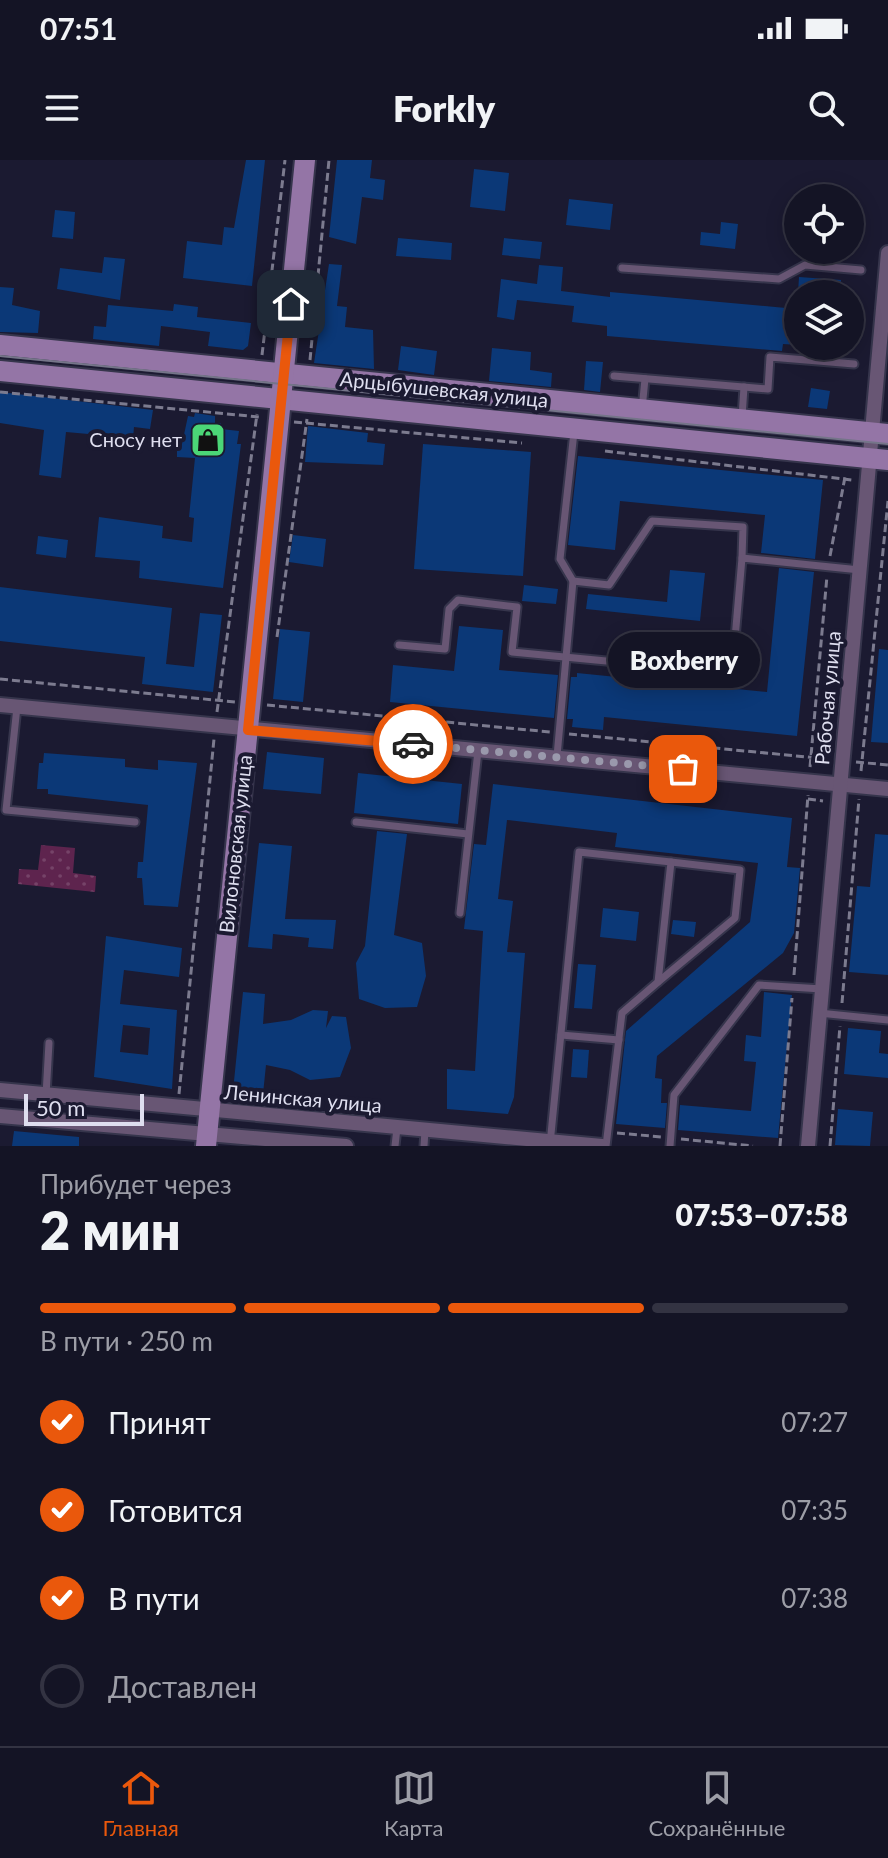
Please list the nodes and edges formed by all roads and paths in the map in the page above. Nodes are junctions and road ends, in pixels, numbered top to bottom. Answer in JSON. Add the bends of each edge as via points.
{"nodes":[{"id":1,"x":285,"y":160,"type":"edge"},
{"id":2,"x":305,"y":160,"type":"edge"},
{"id":3,"x":329,"y":160,"type":"edge"},
{"id":4,"x":888,"y":253,"type":"edge"},
{"id":5,"x":622,"y":268,"type":"dead end"},
{"id":6,"x":861,"y":270,"type":"dead end"},
{"id":7,"x":0,"y":345,"type":"edge"},
{"id":8,"x":854,"y":364,"type":"dead end"},
{"id":9,"x":883,"y":364,"type":"edge"},
{"id":10,"x":0,"y":371,"type":"edge"},
{"id":11,"x":261,"y":371,"type":"junction"},
{"id":12,"x":283,"y":374,"type":"junction"},
{"id":13,"x":614,"y":376,"type":"dead end"},
{"id":14,"x":313,"y":377,"type":"junction"},
{"id":15,"x":645,"y":379,"type":"junction"},
{"id":16,"x":744,"y":387,"type":"junction"},
{"id":17,"x":0,"y":392,"type":"edge"},
{"id":18,"x":259,"y":396,"type":"junction"},
{"id":19,"x":281,"y":398,"type":"junction"},
{"id":20,"x":311,"y":402,"type":"junction"},
{"id":21,"x":642,"y":410,"type":"junction"},
{"id":22,"x":257,"y":417,"type":"junction"},
{"id":23,"x":279,"y":419,"type":"junction"},
{"id":24,"x":741,"y":420,"type":"junction"},
{"id":25,"x":306,"y":423,"type":"junction"},
{"id":26,"x":574,"y":430,"type":"junction"},
{"id":27,"x":880,"y":433,"type":"edge"},
{"id":28,"x":527,"y":443,"type":"dead end"},
{"id":29,"x":604,"y":451,"type":"dead end"},
{"id":30,"x":847,"y":454,"type":"junction"},
{"id":31,"x":879,"y":459,"type":"edge"},
{"id":32,"x":844,"y":479,"type":"junction"},
{"id":33,"x":867,"y":483,"type":"junction"},
{"id":34,"x":888,"y":501,"type":"edge"},
{"id":35,"x":742,"y":558,"type":"junction"},
{"id":36,"x":827,"y":569,"type":"junction"},
{"id":37,"x":860,"y":570,"type":"junction"},
{"id":38,"x":573,"y":581,"type":"junction"},
{"id":39,"x":276,"y":643,"type":"dead end"},
{"id":40,"x":399,"y":645,"type":"dead end"},
{"id":41,"x":566,"y":657,"type":"junction"},
{"id":42,"x":0,"y":679,"type":"edge"},
{"id":43,"x":218,"y":700,"type":"junction"},
{"id":44,"x":250,"y":703,"type":"junction"},
{"id":45,"x":0,"y":705,"type":"edge"},
{"id":46,"x":17,"y":706,"type":"junction"},
{"id":47,"x":215,"y":727,"type":"junction"},
{"id":48,"x":248,"y":730,"type":"junction"},
{"id":49,"x":478,"y":749,"type":"junction"},
{"id":50,"x":557,"y":756,"type":"junction"},
{"id":51,"x":809,"y":782,"type":"junction"},
{"id":52,"x":840,"y":785,"type":"junction"},
{"id":53,"x":860,"y":787,"type":"junction"},
{"id":54,"x":888,"y":789,"type":"edge"},
{"id":55,"x":135,"y":822,"type":"dead end"},
{"id":56,"x":356,"y":822,"type":"dead end"},
{"id":57,"x":468,"y":834,"type":"junction"},
{"id":58,"x":671,"y":862,"type":"junction"},
{"id":59,"x":460,"y":913,"type":"dead end"},
{"id":60,"x":658,"y":982,"type":"junction"},
{"id":61,"x":793,"y":987,"type":"junction"},
{"id":62,"x":822,"y":989,"type":"junction"},
{"id":63,"x":819,"y":1013,"type":"junction"},
{"id":64,"x":841,"y":1015,"type":"junction"},
{"id":65,"x":888,"y":1020,"type":"edge"},
{"id":66,"x":561,"y":1035,"type":"junction"},
{"id":67,"x":619,"y":1040,"type":"junction"},
{"id":68,"x":49,"y":1043,"type":"dead end"},
{"id":69,"x":0,"y":1090,"type":"edge"},
{"id":70,"x":179,"y":1094,"type":"dead end"},
{"id":71,"x":46,"y":1095,"type":"junction"},
{"id":72,"x":209,"y":1111,"type":"junction"},
{"id":73,"x":0,"y":1116,"type":"edge"},
{"id":74,"x":397,"y":1128,"type":"junction"},
{"id":75,"x":425,"y":1130,"type":"junction"},
{"id":76,"x":206,"y":1141,"type":"edge"},
{"id":77,"x":550,"y":1144,"type":"edge"},
{"id":78,"x":346,"y":1146,"type":"edge"},
{"id":79,"x":395,"y":1146,"type":"edge"},
{"id":80,"x":424,"y":1146,"type":"edge"},
{"id":81,"x":604,"y":1146,"type":"edge"},
{"id":82,"x":670,"y":1146,"type":"edge"},
{"id":83,"x":780,"y":1146,"type":"edge"},
{"id":84,"x":808,"y":1146,"type":"edge"},
{"id":85,"x":830,"y":1146,"type":"edge"}],
"edges":[{"from":1,"to":11,"type":"path"},
{"from":2,"to":12,"type":"main road","name":"Вилоновская улица"},
{"from":3,"to":14,"type":"path"},
{"from":4,"to":9,"type":"street","name":"Рабочая улица"},
{"from":5,"to":6,"type":"lane","via":[[779,279],[805,265]]},
{"from":7,"to":11,"type":"main road","name":"Арцыбушевская улица"},
{"from":8,"to":16,"type":"lane","via":[[770,357],[768,389]]},
{"from":9,"to":27,"type":"street","name":"Рабочая улица"},
{"from":10,"to":18,"type":"main road","name":"Арцыбушевская улица"},
{"from":11,"to":12,"type":"main road","name":"Арцыбушевская улица"},
{"from":12,"to":14,"type":"main road","name":"Арцыбушевская улица"},
{"from":12,"to":19,"type":"main road","name":"Вилоновская улица"},
{"from":13,"to":15,"type":"lane"},
{"from":14,"to":21,"type":"main road","name":"Арцыбушевская улица"},
{"from":15,"to":16,"type":"lane"},
{"from":15,"to":21,"type":"lane"},
{"from":16,"to":24,"type":"lane"},
{"from":17,"to":22,"type":"path"},
{"from":18,"to":19,"type":"main road","name":"Арцыбушевская улица"},
{"from":18,"to":22,"type":"path"},
{"from":19,"to":20,"type":"main road","name":"Арцыбушевская улица"},
{"from":19,"to":23,"type":"main road","name":"Вилоновская улица"},
{"from":20,"to":25,"type":"path"},
{"from":20,"to":26,"type":"main road","name":"Арцыбушевская улица"},
{"from":21,"to":24,"type":"main road","name":"Арцыбушевская улица"},
{"from":22,"to":23,"type":"path"},
{"from":22,"to":43,"type":"path"},
{"from":23,"to":25,"type":"path"},
{"from":23,"to":44,"type":"main road","name":"Вилоновская улица"},
{"from":24,"to":27,"type":"main road","name":"Арцыбушевская улица"},
{"from":25,"to":28,"type":"path"},
{"from":25,"to":39,"type":"path"},
{"from":26,"to":30,"type":"main road","name":"Арцыбушевская улица"},
{"from":26,"to":38,"type":"lane","via":[[560,559]]},
{"from":27,"to":31,"type":"street","name":"Рабочая улица"},
{"from":29,"to":32,"type":"path"},
{"from":30,"to":31,"type":"main road","name":"Арцыбушевская улица"},
{"from":30,"to":32,"type":"path"},
{"from":31,"to":33,"type":"street","name":"Рабочая улица"},
{"from":32,"to":33,"type":"path"},
{"from":32,"to":36,"type":"path"},
{"from":33,"to":37,"type":"street","name":"Рабочая улица"},
{"from":34,"to":53,"type":"path"},
{"from":35,"to":36,"type":"lane"},
{"from":35,"to":38,"type":"lane","via":[[743,527],[652,521],[609,585]]},
{"from":35,"to":41,"type":"lane","via":[[732,673]]},
{"from":36,"to":37,"type":"lane"},
{"from":36,"to":51,"type":"path"},
{"from":37,"to":52,"type":"street","name":"Рабочая улица"},
{"from":38,"to":41,"type":"lane"},
{"from":40,"to":41,"type":"lane","via":[[445,649],[449,609],[458,600],[517,607],[512,652]]},
{"from":41,"to":50,"type":"lane"},
{"from":42,"to":43,"type":"path"},
{"from":43,"to":44,"type":"path"},
{"from":43,"to":47,"type":"path"},
{"from":44,"to":48,"type":"main road","name":"Вилоновская улица"},
{"from":45,"to":46,"type":"street"},
{"from":46,"to":47,"type":"street"},
{"from":46,"to":55,"type":"lane","via":[[6,810]]},
{"from":47,"to":48,"type":"street"},
{"from":47,"to":70,"type":"path"},
{"from":48,"to":49,"type":"street"},
{"from":48,"to":72,"type":"main road","name":"Вилоновская улица"},
{"from":49,"to":50,"type":"street"},
{"from":49,"to":57,"type":"lane"},
{"from":50,"to":51,"type":"street"},
{"from":51,"to":52,"type":"street"},
{"from":51,"to":61,"type":"path"},
{"from":52,"to":53,"type":"street"},
{"from":52,"to":62,"type":"street","name":"Рабочая улица"},
{"from":53,"to":54,"type":"street"},
{"from":53,"to":64,"type":"path"},
{"from":56,"to":57,"type":"lane"},
{"from":57,"to":59,"type":"lane"},
{"from":58,"to":60,"type":"lane"},
{"from":58,"to":60,"type":"lane","via":[[740,870],[739,882],[735,918]]},
{"from":58,"to":66,"type":"lane","via":[[579,852]]},
{"from":60,"to":67,"type":"lane","via":[[622,1013]]},
{"from":61,"to":62,"type":"lane"},
{"from":61,"to":82,"type":"lane","via":[[759,985],[674,1095]]},
{"from":61,"to":83,"type":"path"},
{"from":62,"to":63,"type":"street","name":"Рабочая улица"},
{"from":63,"to":64,"type":"lane"},
{"from":63,"to":84,"type":"street","name":"Рабочая улица"},
{"from":64,"to":65,"type":"lane"},
{"from":64,"to":85,"type":"path"},
{"from":66,"to":67,"type":"lane"},
{"from":66,"to":77,"type":"lane"},
{"from":67,"to":81,"type":"lane"},
{"from":68,"to":71,"type":"lane"},
{"from":69,"to":71,"type":"street","name":"Ленинская улица"},
{"from":71,"to":72,"type":"street","name":"Ленинская улица"},
{"from":72,"to":74,"type":"street","name":"Ленинская улица"},
{"from":72,"to":76,"type":"main road","name":"Вилоновская улица"},
{"from":73,"to":76,"type":"street"},
{"from":74,"to":75,"type":"street","name":"Ленинская улица"},
{"from":74,"to":79,"type":"lane"},
{"from":75,"to":77,"type":"street","name":"Ленинская улица"},
{"from":75,"to":80,"type":"lane"},
{"from":76,"to":78,"type":"street"},
{"from":77,"to":81,"type":"street","name":"Ленинская улица"}]}
